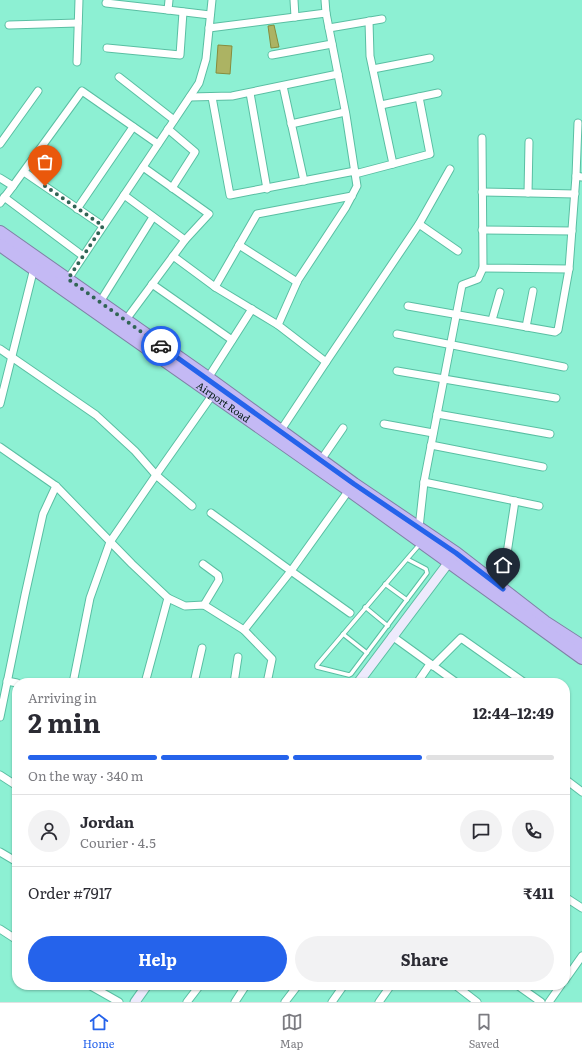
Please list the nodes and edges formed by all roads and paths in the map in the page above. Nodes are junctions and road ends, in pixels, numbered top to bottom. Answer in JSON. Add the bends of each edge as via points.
{"nodes":[{"id":1,"x":79,"y":0,"type":"edge"},
{"id":2,"x":169,"y":0,"type":"edge"},
{"id":3,"x":212,"y":0,"type":"edge"},
{"id":4,"x":294,"y":0,"type":"edge"},
{"id":5,"x":325,"y":0,"type":"edge"},
{"id":6,"x":106,"y":3,"type":"dead end"},
{"id":7,"x":168,"y":10,"type":"junction"},
{"id":8,"x":184,"y":12,"type":"junction"},
{"id":9,"x":326,"y":13,"type":"junction"},
{"id":10,"x":210,"y":15,"type":"junction"},
{"id":11,"x":294,"y":17,"type":"junction"},
{"id":12,"x":382,"y":19,"type":"dead end"},
{"id":13,"x":369,"y":21,"type":"junction"},
{"id":14,"x":78,"y":24,"type":"junction"},
{"id":15,"x":9,"y":25,"type":"dead end"},
{"id":16,"x":209,"y":28,"type":"junction"},
{"id":17,"x":329,"y":28,"type":"junction"},
{"id":18,"x":332,"y":44,"type":"junction"},
{"id":19,"x":106,"y":48,"type":"dead end"},
{"id":20,"x":272,"y":55,"type":"dead end"},
{"id":21,"x":430,"y":58,"type":"dead end"},
{"id":22,"x":77,"y":62,"type":"dead end"},
{"id":23,"x":373,"y":69,"type":"junction"},
{"id":24,"x":338,"y":74,"type":"junction"},
{"id":25,"x":119,"y":77,"type":"dead end"},
{"id":26,"x":283,"y":86,"type":"junction"},
{"id":27,"x":38,"y":91,"type":"dead end"},
{"id":28,"x":250,"y":92,"type":"junction"},
{"id":29,"x":438,"y":93,"type":"dead end"},
{"id":30,"x":190,"y":97,"type":"junction"},
{"id":31,"x":212,"y":97,"type":"junction"},
{"id":32,"x":419,"y":97,"type":"junction"},
{"id":33,"x":381,"y":105,"type":"junction"},
{"id":34,"x":345,"y":112,"type":"junction"},
{"id":35,"x":174,"y":120,"type":"junction"},
{"id":36,"x":578,"y":123,"type":"dead end"},
{"id":37,"x":292,"y":124,"type":"junction"},
{"id":38,"x":133,"y":127,"type":"junction"},
{"id":39,"x":168,"y":129,"type":"junction"},
{"id":40,"x":482,"y":138,"type":"dead end"},
{"id":41,"x":529,"y":142,"type":"dead end"},
{"id":42,"x":0,"y":144,"type":"edge"},
{"id":43,"x":158,"y":144,"type":"junction"},
{"id":44,"x":393,"y":164,"type":"junction"},
{"id":45,"x":143,"y":167,"type":"junction"},
{"id":46,"x":450,"y":169,"type":"dead end"},
{"id":47,"x":24,"y":172,"type":"junction"},
{"id":48,"x":355,"y":172,"type":"junction"},
{"id":49,"x":579,"y":176,"type":"edge"},
{"id":50,"x":0,"y":178,"type":"edge"},
{"id":51,"x":304,"y":182,"type":"junction"},
{"id":52,"x":13,"y":186,"type":"junction"},
{"id":53,"x":172,"y":188,"type":"junction"},
{"id":54,"x":267,"y":189,"type":"junction"},
{"id":55,"x":482,"y":192,"type":"junction"},
{"id":56,"x":528,"y":193,"type":"junction"},
{"id":57,"x":574,"y":194,"type":"junction"},
{"id":58,"x":124,"y":195,"type":"junction"},
{"id":59,"x":352,"y":196,"type":"junction"},
{"id":60,"x":2,"y":200,"type":"edge"},
{"id":61,"x":77,"y":209,"type":"junction"},
{"id":62,"x":153,"y":217,"type":"junction"},
{"id":63,"x":419,"y":224,"type":"junction"},
{"id":64,"x":103,"y":226,"type":"junction"},
{"id":65,"x":482,"y":230,"type":"junction"},
{"id":66,"x":572,"y":231,"type":"junction"},
{"id":67,"x":0,"y":232,"type":"edge"},
{"id":68,"x":185,"y":240,"type":"junction"},
{"id":69,"x":239,"y":245,"type":"junction"},
{"id":70,"x":0,"y":246,"type":"edge"},
{"id":71,"x":458,"y":251,"type":"dead end"},
{"id":72,"x":83,"y":256,"type":"junction"},
{"id":73,"x":173,"y":256,"type":"junction"},
{"id":74,"x":34,"y":268,"type":"junction"},
{"id":75,"x":482,"y":268,"type":"junction"},
{"id":76,"x":568,"y":269,"type":"junction"},
{"id":77,"x":68,"y":279,"type":"junction"},
{"id":78,"x":297,"y":282,"type":"junction"},
{"id":79,"x":152,"y":284,"type":"junction"},
{"id":80,"x":215,"y":287,"type":"junction"},
{"id":81,"x":533,"y":291,"type":"dead end"},
{"id":82,"x":500,"y":292,"type":"dead end"},
{"id":83,"x":100,"y":302,"type":"junction"},
{"id":84,"x":408,"y":306,"type":"dead end"},
{"id":85,"x":252,"y":309,"type":"junction"},
{"id":86,"x":456,"y":313,"type":"junction"},
{"id":87,"x":492,"y":320,"type":"junction"},
{"id":88,"x":125,"y":321,"type":"junction"},
{"id":89,"x":278,"y":325,"type":"junction"},
{"id":90,"x":526,"y":327,"type":"junction"},
{"id":91,"x":397,"y":334,"type":"dead end"},
{"id":92,"x":232,"y":340,"type":"junction"},
{"id":93,"x":450,"y":346,"type":"junction"},
{"id":94,"x":0,"y":349,"type":"edge"},
{"id":95,"x":12,"y":357,"type":"junction"},
{"id":96,"x":326,"y":362,"type":"junction"},
{"id":97,"x":564,"y":367,"type":"dead end"},
{"id":98,"x":397,"y":371,"type":"dead end"},
{"id":99,"x":208,"y":378,"type":"junction"},
{"id":100,"x":443,"y":379,"type":"junction"},
{"id":101,"x":212,"y":394,"type":"junction"},
{"id":102,"x":556,"y":398,"type":"dead end"},
{"id":103,"x":0,"y":404,"type":"edge"},
{"id":104,"x":437,"y":414,"type":"junction"},
{"id":105,"x":384,"y":424,"type":"dead end"},
{"id":106,"x":343,"y":428,"type":"dead end"},
{"id":107,"x":281,"y":430,"type":"junction"},
{"id":108,"x":433,"y":433,"type":"junction"},
{"id":109,"x":550,"y":434,"type":"dead end"},
{"id":110,"x":431,"y":445,"type":"junction"},
{"id":111,"x":0,"y":447,"type":"edge"},
{"id":112,"x":321,"y":460,"type":"junction"},
{"id":113,"x":543,"y":467,"type":"dead end"},
{"id":114,"x":156,"y":475,"type":"junction"},
{"id":115,"x":424,"y":482,"type":"junction"},
{"id":116,"x":56,"y":486,"type":"junction"},
{"id":117,"x":348,"y":490,"type":"junction"},
{"id":118,"x":515,"y":501,"type":"junction"},
{"id":119,"x":192,"y":506,"type":"dead end"},
{"id":120,"x":539,"y":506,"type":"dead end"},
{"id":121,"x":211,"y":513,"type":"dead end"},
{"id":122,"x":419,"y":528,"type":"junction"},
{"id":123,"x":110,"y":542,"type":"junction"},
{"id":124,"x":421,"y":543,"type":"junction"},
{"id":125,"x":452,"y":558,"type":"junction"},
{"id":126,"x":407,"y":559,"type":"junction"},
{"id":127,"x":203,"y":564,"type":"dead end"},
{"id":128,"x":291,"y":570,"type":"junction"},
{"id":129,"x":492,"y":581,"type":"junction"},
{"id":130,"x":385,"y":584,"type":"junction"},
{"id":131,"x":168,"y":598,"type":"junction"},
{"id":132,"x":407,"y":600,"type":"junction"},
{"id":133,"x":204,"y":605,"type":"junction"},
{"id":134,"x":365,"y":608,"type":"junction"},
{"id":135,"x":350,"y":613,"type":"dead end"},
{"id":136,"x":388,"y":626,"type":"junction"},
{"id":137,"x":244,"y":630,"type":"junction"},
{"id":138,"x":342,"y":634,"type":"junction"},
{"id":139,"x":392,"y":636,"type":"junction"},
{"id":140,"x":582,"y":646,"type":"edge"},
{"id":141,"x":202,"y":648,"type":"dead end"},
{"id":142,"x":367,"y":653,"type":"junction"},
{"id":143,"x":238,"y":657,"type":"dead end"},
{"id":144,"x":582,"y":658,"type":"edge"},
{"id":145,"x":432,"y":665,"type":"junction"},
{"id":146,"x":74,"y":678,"type":"edge"},
{"id":147,"x":146,"y":678,"type":"edge"},
{"id":148,"x":195,"y":678,"type":"edge"},
{"id":149,"x":235,"y":678,"type":"edge"},
{"id":150,"x":267,"y":678,"type":"edge"},
{"id":151,"x":362,"y":678,"type":"edge"},
{"id":152,"x":421,"y":678,"type":"edge"},
{"id":153,"x":449,"y":678,"type":"edge"},
{"id":154,"x":518,"y":678,"type":"edge"},
{"id":155,"x":7,"y":681,"type":"junction"},
{"id":156,"x":12,"y":682,"type":"edge"},
{"id":157,"x":0,"y":717,"type":"edge"},
{"id":158,"x":0,"y":775,"type":"edge"},
{"id":159,"x":570,"y":782,"type":"edge"},
{"id":160,"x":12,"y":783,"type":"edge"},
{"id":161,"x":582,"y":792,"type":"edge"},
{"id":162,"x":0,"y":852,"type":"edge"},
{"id":163,"x":12,"y":859,"type":"edge"},
{"id":164,"x":570,"y":901,"type":"edge"},
{"id":165,"x":582,"y":908,"type":"edge"},
{"id":166,"x":0,"y":929,"type":"edge"},
{"id":167,"x":12,"y":936,"type":"edge"},
{"id":168,"x":582,"y":956,"type":"edge"},
{"id":169,"x":570,"y":968,"type":"edge"},
{"id":170,"x":98,"y":990,"type":"edge"},
{"id":171,"x":144,"y":990,"type":"edge"},
{"id":172,"x":196,"y":990,"type":"edge"},
{"id":173,"x":243,"y":990,"type":"edge"},
{"id":174,"x":294,"y":990,"type":"edge"},
{"id":175,"x":340,"y":990,"type":"edge"},
{"id":176,"x":387,"y":990,"type":"edge"},
{"id":177,"x":461,"y":990,"type":"edge"},
{"id":178,"x":525,"y":990,"type":"edge"},
{"id":179,"x":557,"y":990,"type":"edge"},
{"id":180,"x":139,"y":1001,"type":"edge"},
{"id":181,"x":120,"y":1002,"type":"edge"},
{"id":182,"x":188,"y":1002,"type":"edge"},
{"id":183,"x":235,"y":1002,"type":"edge"},
{"id":184,"x":286,"y":1002,"type":"edge"},
{"id":185,"x":332,"y":1002,"type":"edge"},
{"id":186,"x":379,"y":1002,"type":"edge"},
{"id":187,"x":477,"y":1002,"type":"edge"},
{"id":188,"x":541,"y":1002,"type":"edge"},
{"id":189,"x":549,"y":1002,"type":"edge"}],
"edges":[{"from":1,"to":14,"type":"street"},
{"from":2,"to":7,"type":"street"},
{"from":3,"to":10,"type":"street"},
{"from":4,"to":11,"type":"street"},
{"from":5,"to":9,"type":"street"},
{"from":6,"to":7,"type":"street"},
{"from":7,"to":8,"type":"street"},
{"from":8,"to":10,"type":"street"},
{"from":8,"to":19,"type":"street","via":[[180,55]]},
{"from":9,"to":11,"type":"street"},
{"from":9,"to":17,"type":"street"},
{"from":10,"to":16,"type":"street"},
{"from":11,"to":16,"type":"street"},
{"from":12,"to":13,"type":"street"},
{"from":13,"to":17,"type":"street"},
{"from":13,"to":23,"type":"street"},
{"from":14,"to":15,"type":"street"},
{"from":14,"to":22,"type":"street"},
{"from":16,"to":30,"type":"street","via":[[206,59],[199,83]]},
{"from":17,"to":18,"type":"street"},
{"from":18,"to":20,"type":"street"},
{"from":18,"to":24,"type":"street"},
{"from":21,"to":23,"type":"street"},
{"from":23,"to":33,"type":"street"},
{"from":24,"to":26,"type":"street"},
{"from":24,"to":34,"type":"street"},
{"from":25,"to":35,"type":"street"},
{"from":26,"to":28,"type":"street"},
{"from":26,"to":37,"type":"street"},
{"from":27,"to":42,"type":"street"},
{"from":28,"to":31,"type":"street"},
{"from":28,"to":54,"type":"street"},
{"from":29,"to":32,"type":"street"},
{"from":30,"to":31,"type":"street"},
{"from":30,"to":35,"type":"street"},
{"from":31,"to":54,"type":"street","via":[[230,195]]},
{"from":32,"to":33,"type":"street"},
{"from":32,"to":44,"type":"street","via":[[430,154]]},
{"from":33,"to":44,"type":"street"},
{"from":34,"to":37,"type":"street"},
{"from":34,"to":48,"type":"street"},
{"from":35,"to":39,"type":"street"},
{"from":36,"to":49,"type":"street"},
{"from":37,"to":51,"type":"street"},
{"from":38,"to":43,"type":"street"},
{"from":38,"to":47,"type":"street","via":[[82,91]]},
{"from":38,"to":61,"type":"street"},
{"from":39,"to":43,"type":"street"},
{"from":39,"to":53,"type":"street","via":[[196,152]]},
{"from":40,"to":55,"type":"street"},
{"from":41,"to":56,"type":"street"},
{"from":43,"to":45,"type":"street"},
{"from":44,"to":48,"type":"street"},
{"from":45,"to":53,"type":"street"},
{"from":45,"to":58,"type":"street"},
{"from":46,"to":63,"type":"street"},
{"from":47,"to":52,"type":"street"},
{"from":47,"to":61,"type":"street"},
{"from":48,"to":51,"type":"street"},
{"from":48,"to":59,"type":"street","via":[[357,186]]},
{"from":49,"to":57,"type":"street"},
{"from":50,"to":52,"type":"street"},
{"from":51,"to":54,"type":"street"},
{"from":52,"to":60,"type":"street"},
{"from":53,"to":68,"type":"street","via":[[209,214]]},
{"from":55,"to":56,"type":"street"},
{"from":55,"to":65,"type":"street"},
{"from":56,"to":57,"type":"street"},
{"from":57,"to":66,"type":"street"},
{"from":58,"to":62,"type":"street"},
{"from":58,"to":64,"type":"street"},
{"from":59,"to":69,"type":"street","via":[[257,214]]},
{"from":59,"to":78,"type":"street"},
{"from":60,"to":72,"type":"street"},
{"from":61,"to":64,"type":"street"},
{"from":62,"to":68,"type":"street"},
{"from":62,"to":83,"type":"street"},
{"from":63,"to":71,"type":"street"},
{"from":63,"to":96,"type":"street"},
{"from":64,"to":72,"type":"street"},
{"from":65,"to":66,"type":"street"},
{"from":65,"to":75,"type":"street"},
{"from":66,"to":76,"type":"street"},
{"from":67,"to":77,"type":"highway","name":"Airport Road"},
{"from":68,"to":73,"type":"street"},
{"from":69,"to":78,"type":"street"},
{"from":69,"to":80,"type":"street"},
{"from":70,"to":74,"type":"highway","name":"Airport Road"},
{"from":72,"to":77,"type":"street"},
{"from":73,"to":79,"type":"street"},
{"from":73,"to":80,"type":"street"},
{"from":74,"to":95,"type":"street"},
{"from":74,"to":101,"type":"highway","name":"Airport Road"},
{"from":75,"to":76,"type":"street"},
{"from":75,"to":86,"type":"street","via":[[478,279],[462,285]]},
{"from":76,"to":90,"type":"street","via":[[558,330],[551,332]]},
{"from":77,"to":83,"type":"highway","name":"Airport Road"},
{"from":78,"to":89,"type":"street"},
{"from":79,"to":88,"type":"street"},
{"from":79,"to":92,"type":"street"},
{"from":80,"to":85,"type":"street"},
{"from":81,"to":90,"type":"street"},
{"from":82,"to":87,"type":"street"},
{"from":83,"to":88,"type":"highway","name":"Airport Road"},
{"from":84,"to":86,"type":"street"},
{"from":85,"to":89,"type":"street"},
{"from":85,"to":92,"type":"street"},
{"from":86,"to":87,"type":"street"},
{"from":86,"to":93,"type":"street"},
{"from":87,"to":90,"type":"street"},
{"from":88,"to":99,"type":"highway","name":"Airport Road"},
{"from":89,"to":96,"type":"street"},
{"from":91,"to":93,"type":"street"},
{"from":92,"to":99,"type":"street"},
{"from":93,"to":97,"type":"street"},
{"from":93,"to":100,"type":"street"},
{"from":94,"to":95,"type":"street"},
{"from":95,"to":103,"type":"street"},
{"from":95,"to":114,"type":"street","via":[[96,415],[135,451]]},
{"from":96,"to":107,"type":"street"},
{"from":98,"to":100,"type":"street"},
{"from":99,"to":107,"type":"highway","name":"Airport Road"},
{"from":100,"to":102,"type":"street"},
{"from":100,"to":104,"type":"street"},
{"from":101,"to":114,"type":"street"},
{"from":101,"to":117,"type":"highway","name":"Airport Road"},
{"from":104,"to":108,"type":"street"},
{"from":104,"to":109,"type":"street"},
{"from":105,"to":108,"type":"street"},
{"from":106,"to":112,"type":"street"},
{"from":107,"to":112,"type":"highway","name":"Airport Road"},
{"from":108,"to":110,"type":"street"},
{"from":110,"to":113,"type":"street"},
{"from":110,"to":115,"type":"street"},
{"from":111,"to":116,"type":"street"},
{"from":112,"to":122,"type":"highway","name":"Airport Road"},
{"from":114,"to":119,"type":"street"},
{"from":114,"to":123,"type":"street"},
{"from":115,"to":118,"type":"street"},
{"from":115,"to":122,"type":"street"},
{"from":116,"to":123,"type":"street"},
{"from":116,"to":155,"type":"street","via":[[43,514]]},
{"from":117,"to":124,"type":"highway","name":"Airport Road"},
{"from":117,"to":128,"type":"street"},
{"from":118,"to":120,"type":"street"},
{"from":118,"to":129,"type":"street","via":[[506,560]]},
{"from":121,"to":128,"type":"street"},
{"from":122,"to":125,"type":"highway","name":"Airport Road"},
{"from":123,"to":131,"type":"street"},
{"from":123,"to":146,"type":"street","via":[[90,598]]},
{"from":124,"to":125,"type":"highway","name":"Airport Road"},
{"from":124,"to":126,"type":"lane"},
{"from":125,"to":129,"type":"highway","name":"Airport Road"},
{"from":125,"to":139,"type":"street"},
{"from":125,"to":144,"type":"highway","name":"Airport Road"},
{"from":126,"to":130,"type":"lane"},
{"from":126,"to":132,"type":"lane","via":[[428,572]]},
{"from":127,"to":133,"type":"street","via":[[218,575],[219,580]]},
{"from":128,"to":135,"type":"street"},
{"from":128,"to":137,"type":"street"},
{"from":129,"to":140,"type":"highway","name":"Airport Road"},
{"from":130,"to":132,"type":"lane"},
{"from":130,"to":134,"type":"lane"},
{"from":131,"to":133,"type":"street","via":[[185,606]]},
{"from":131,"to":147,"type":"street"},
{"from":132,"to":136,"type":"lane"},
{"from":133,"to":137,"type":"street"},
{"from":134,"to":136,"type":"lane"},
{"from":134,"to":138,"type":"lane"},
{"from":136,"to":142,"type":"lane"},
{"from":137,"to":150,"type":"street","via":[[272,659]]},
{"from":138,"to":142,"type":"lane"},
{"from":138,"to":142,"type":"lane","via":[[317,667],[350,675]]},
{"from":139,"to":145,"type":"street"},
{"from":139,"to":151,"type":"street"},
{"from":141,"to":148,"type":"street"},
{"from":143,"to":149,"type":"street"},
{"from":145,"to":152,"type":"street"},
{"from":145,"to":153,"type":"street"},
{"from":145,"to":154,"type":"street","via":[[461,638]]},
{"from":155,"to":156,"type":"street"},
{"from":155,"to":157,"type":"street"},
{"from":158,"to":160,"type":"street"},
{"from":159,"to":161,"type":"street"},
{"from":162,"to":163,"type":"street"},
{"from":164,"to":165,"type":"street"},
{"from":166,"to":167,"type":"street"},
{"from":168,"to":169,"type":"street"},
{"from":170,"to":181,"type":"street"},
{"from":171,"to":180,"type":"street"},
{"from":172,"to":182,"type":"street"},
{"from":173,"to":183,"type":"street"},
{"from":174,"to":184,"type":"street"},
{"from":175,"to":185,"type":"street"},
{"from":176,"to":186,"type":"street"},
{"from":177,"to":187,"type":"street"},
{"from":178,"to":188,"type":"street"},
{"from":179,"to":189,"type":"street"}]}
